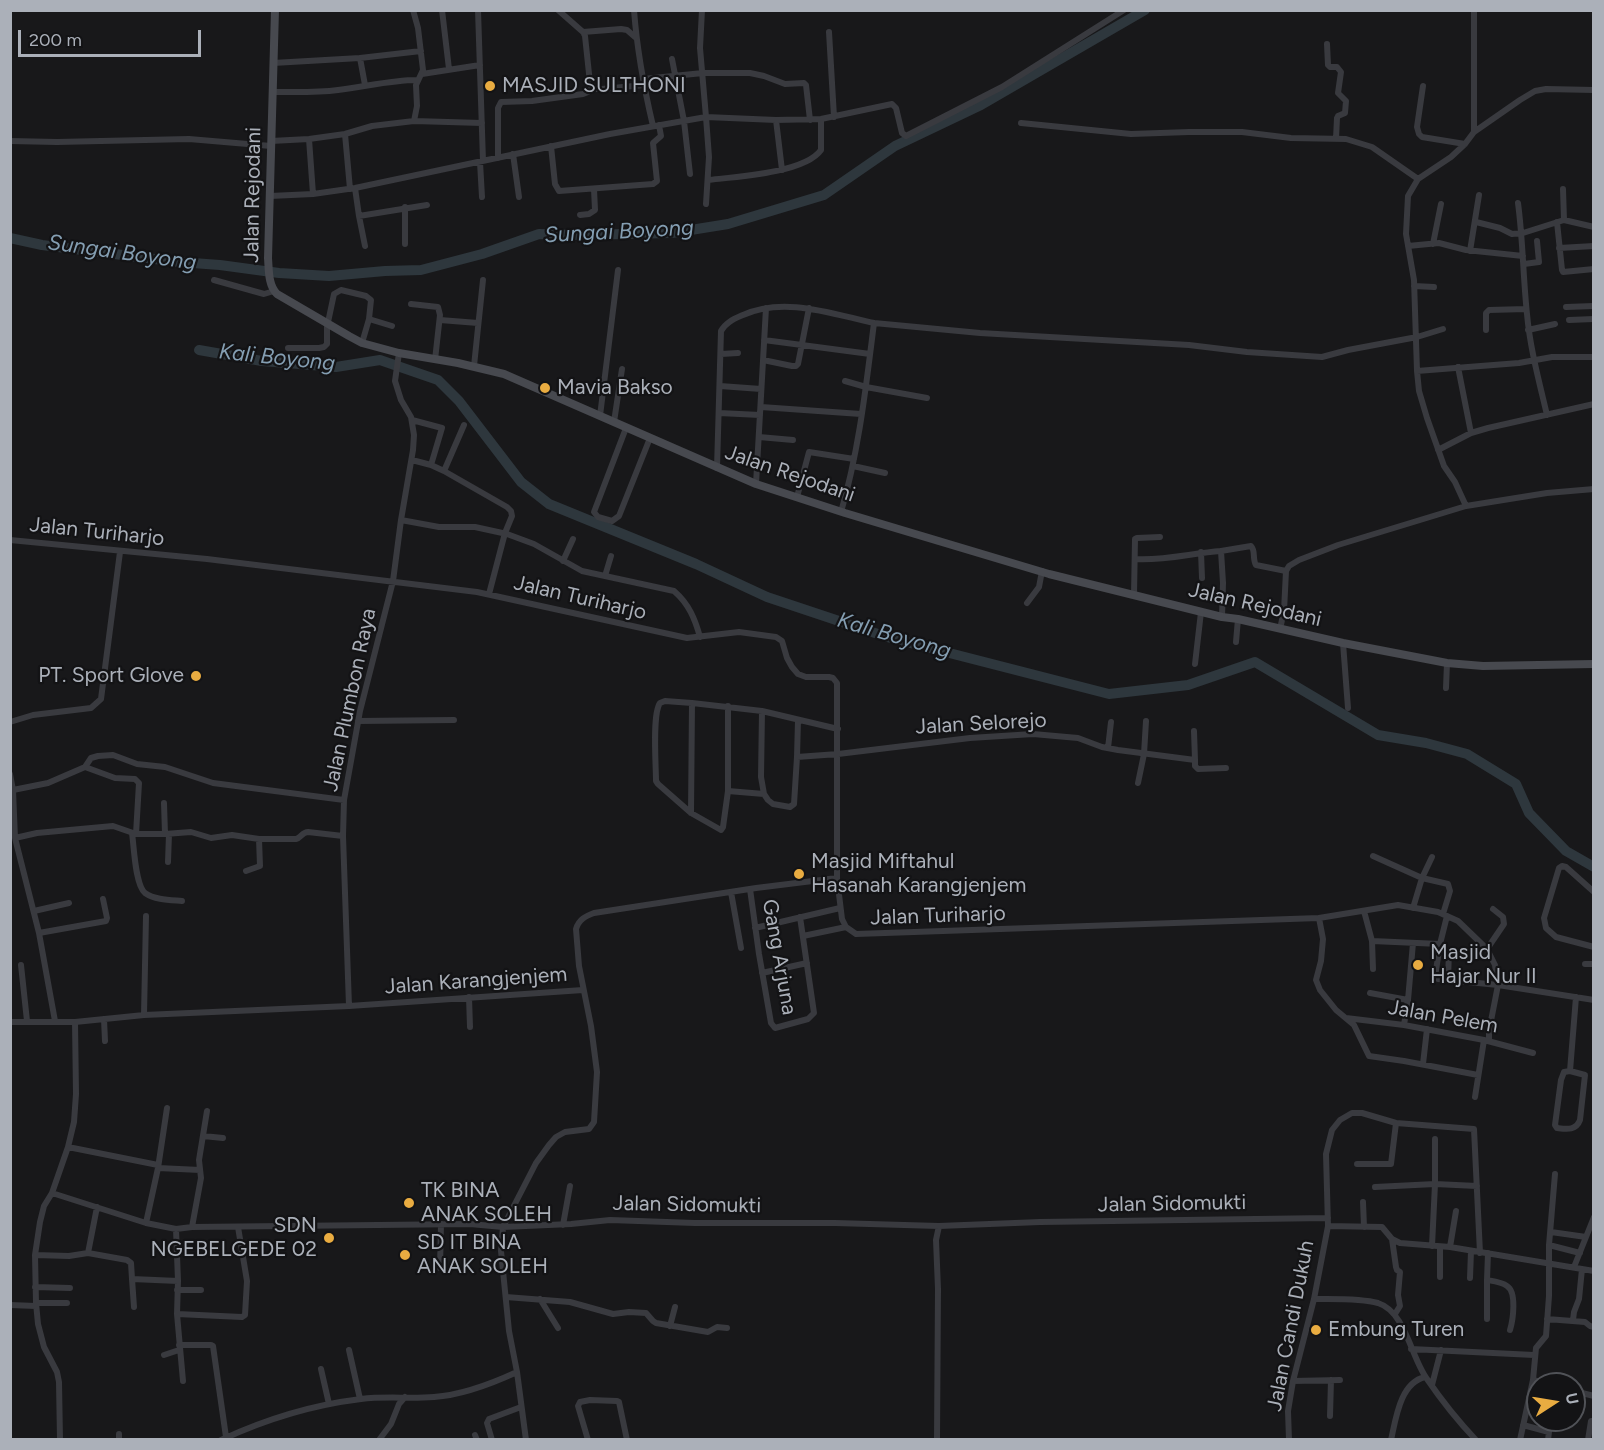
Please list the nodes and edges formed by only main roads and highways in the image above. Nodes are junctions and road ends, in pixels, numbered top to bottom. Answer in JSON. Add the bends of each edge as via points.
{"nodes":[{"id":1,"x":275,"y":10,"type":"edge"},
{"id":2,"x":1593,"y":663,"type":"edge"}],
"edges":[{"from":1,"to":2,"type":"main road","name":"Jalan Rejodani","via":[[268,258],[272,287],[362,343],[399,355],[504,374],[756,484],[1059,577],[1222,617],[1448,663]]}]}
